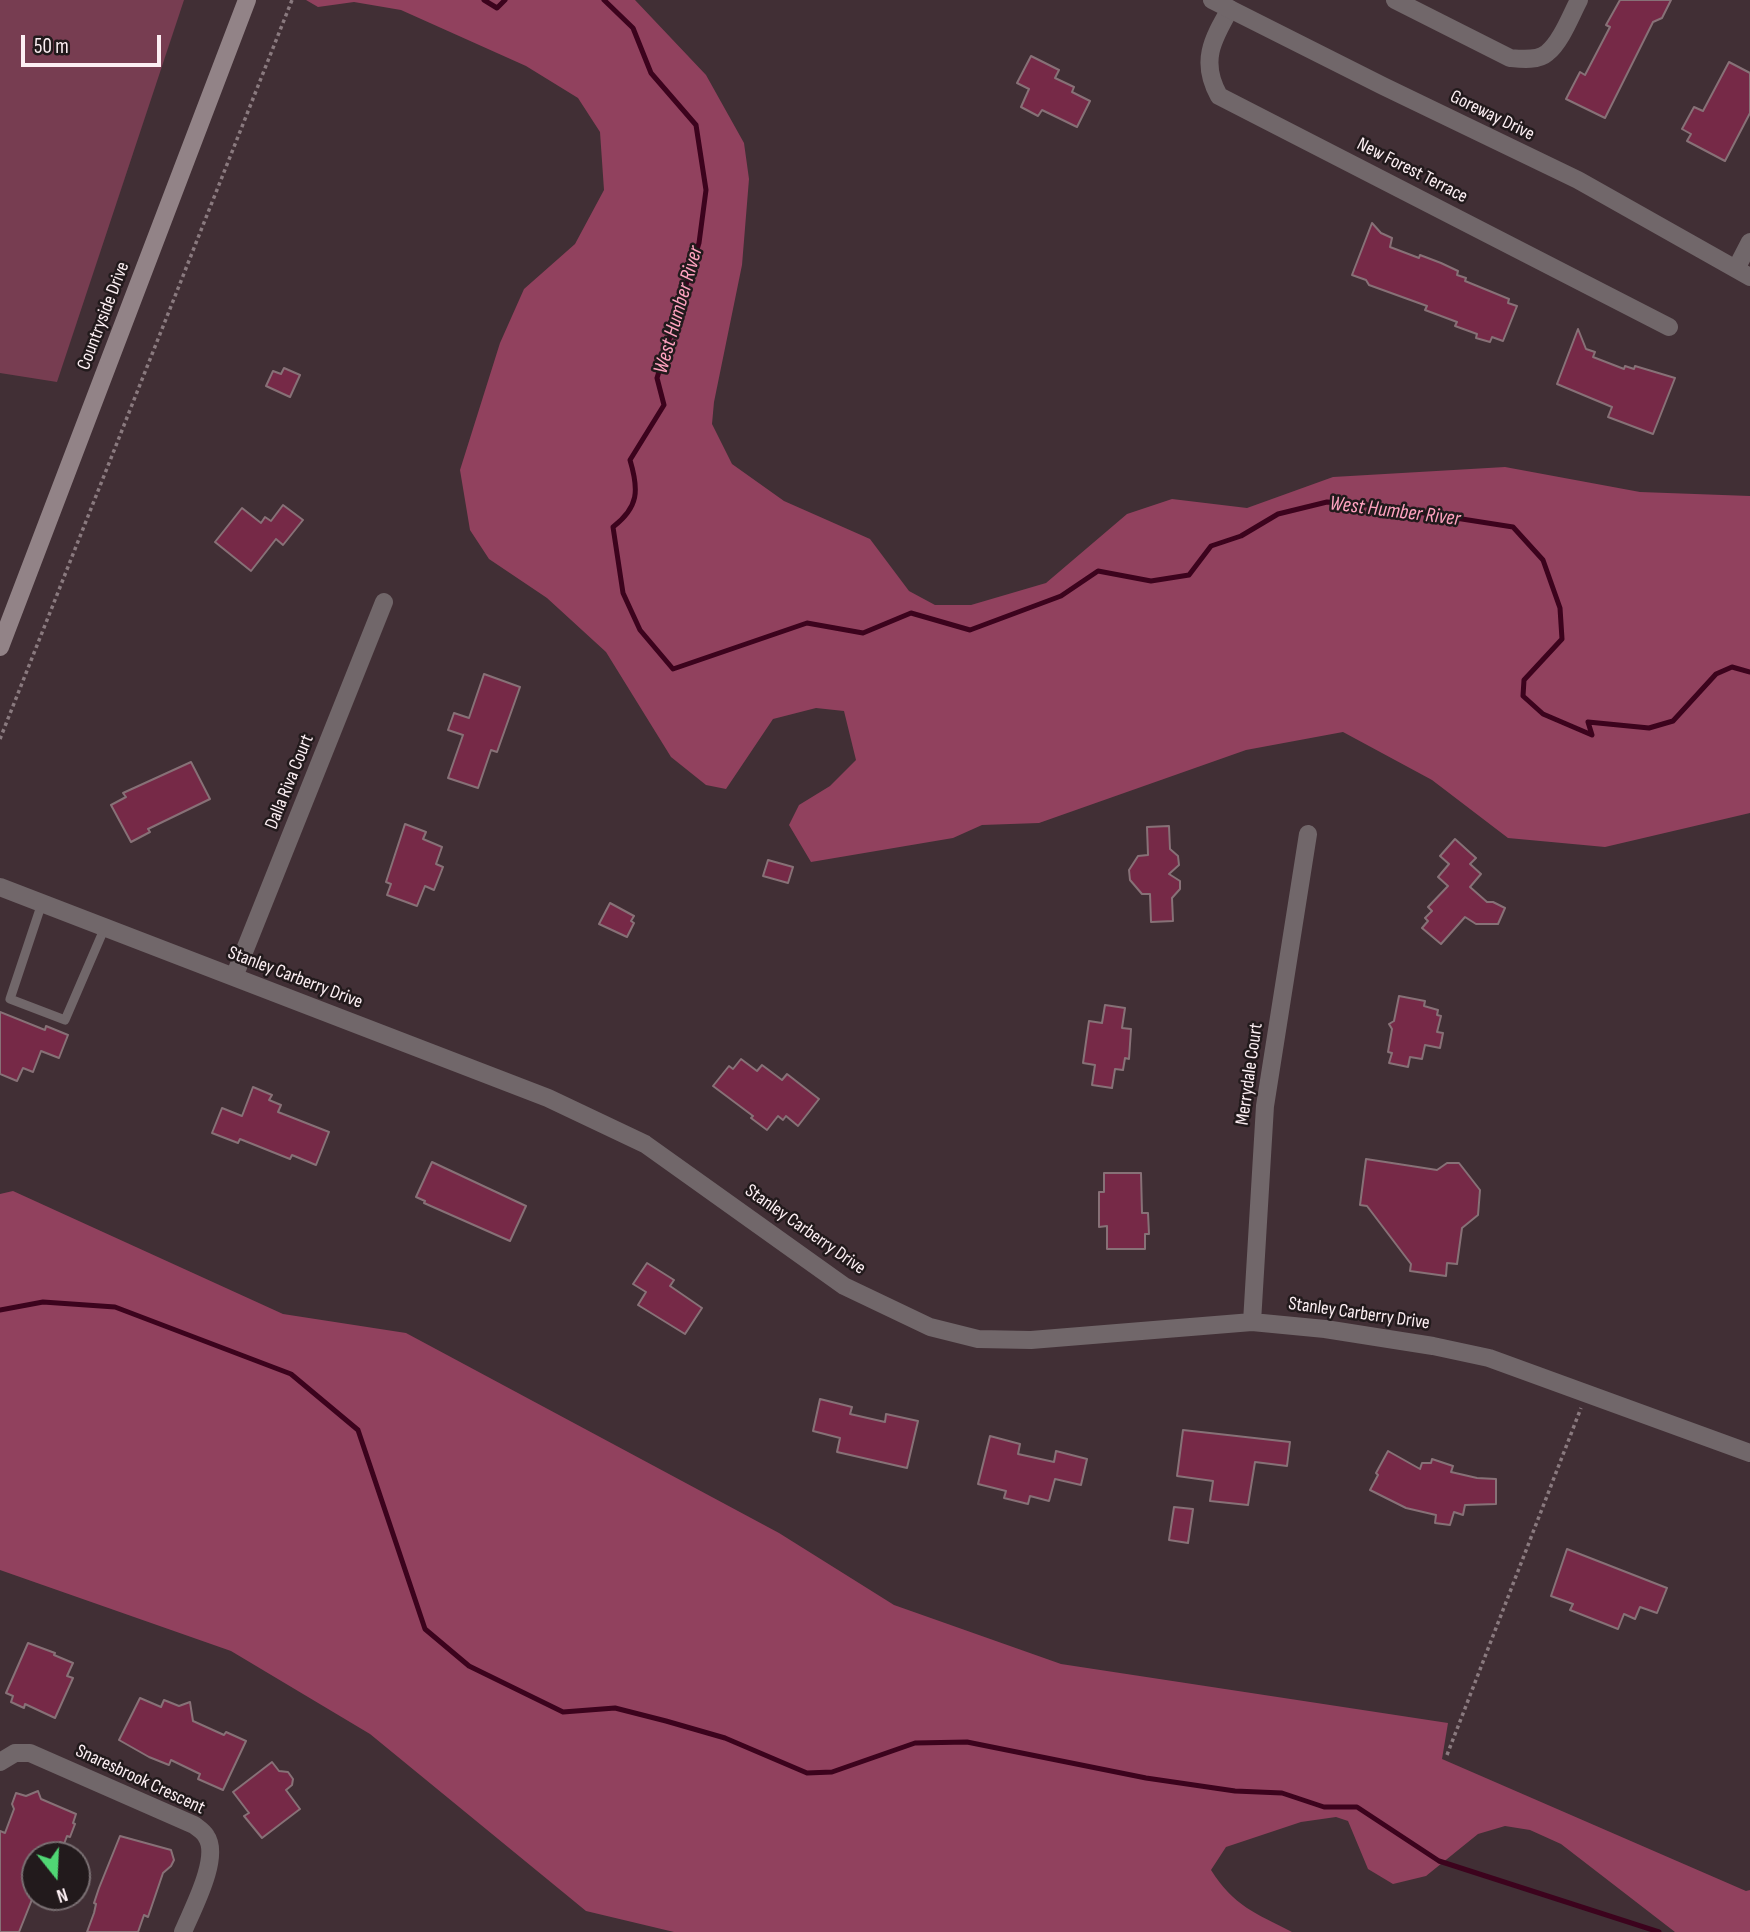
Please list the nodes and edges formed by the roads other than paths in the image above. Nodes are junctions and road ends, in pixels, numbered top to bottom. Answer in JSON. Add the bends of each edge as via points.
{"nodes":[{"id":1,"x":247,"y":0,"type":"edge"},
{"id":2,"x":1212,"y":0,"type":"edge"},
{"id":3,"x":1395,"y":0,"type":"edge"},
{"id":4,"x":1579,"y":0,"type":"edge"},
{"id":5,"x":1230,"y":9,"type":"junction"},
{"id":6,"x":1750,"y":242,"type":"edge"},
{"id":7,"x":1743,"y":273,"type":"edge"},
{"id":8,"x":1669,"y":327,"type":"dead end"},
{"id":9,"x":384,"y":602,"type":"dead end"},
{"id":10,"x":0,"y":647,"type":"edge"},
{"id":11,"x":1308,"y":834,"type":"dead end"},
{"id":12,"x":0,"y":887,"type":"edge"},
{"id":13,"x":43,"y":903,"type":"junction"},
{"id":14,"x":105,"y":927,"type":"junction"},
{"id":15,"x":234,"y":977,"type":"junction"},
{"id":16,"x":1252,"y":1322,"type":"junction"},
{"id":17,"x":1750,"y":1453,"type":"edge"},
{"id":18,"x":0,"y":1762,"type":"edge"},
{"id":19,"x":183,"y":1932,"type":"edge"}],
"edges":[{"from":1,"to":10,"type":"main road","name":"Countryside Drive"},
{"from":2,"to":5,"type":"street","name":"Goreway Drive"},
{"from":3,"to":4,"type":"street","via":[[1510,58],[1529,59],[1547,54]]},
{"from":5,"to":7,"type":"street","name":"Goreway Drive","via":[[1578,180]]},
{"from":5,"to":8,"type":"street","name":"New Forest Terrace","via":[[1210,50],[1212,83],[1219,96]]},
{"from":6,"to":7,"type":"street"},
{"from":9,"to":15,"type":"street","name":"Dalla Riva Court"},
{"from":11,"to":16,"type":"street","name":"Merrydale Court","via":[[1265,1106]]},
{"from":12,"to":13,"type":"street","name":"Stanley Carberry Drive"},
{"from":13,"to":14,"type":"street","name":"Stanley Carberry Drive"},
{"from":13,"to":14,"type":"lane","via":[[9,999],[65,1020]]},
{"from":14,"to":15,"type":"street","name":"Stanley Carberry Drive"},
{"from":15,"to":16,"type":"street","name":"Stanley Carberry Drive","via":[[548,1098],[645,1144],[844,1286],[930,1327],[978,1339],[1031,1340]]},
{"from":16,"to":17,"type":"street","name":"Stanley Carberry Drive","via":[[1338,1331],[1478,1355]]},
{"from":18,"to":19,"type":"street","name":"Snaresbrook Crescent","via":[[15,1753],[30,1753],[194,1825],[206,1836],[211,1863]]}]}
